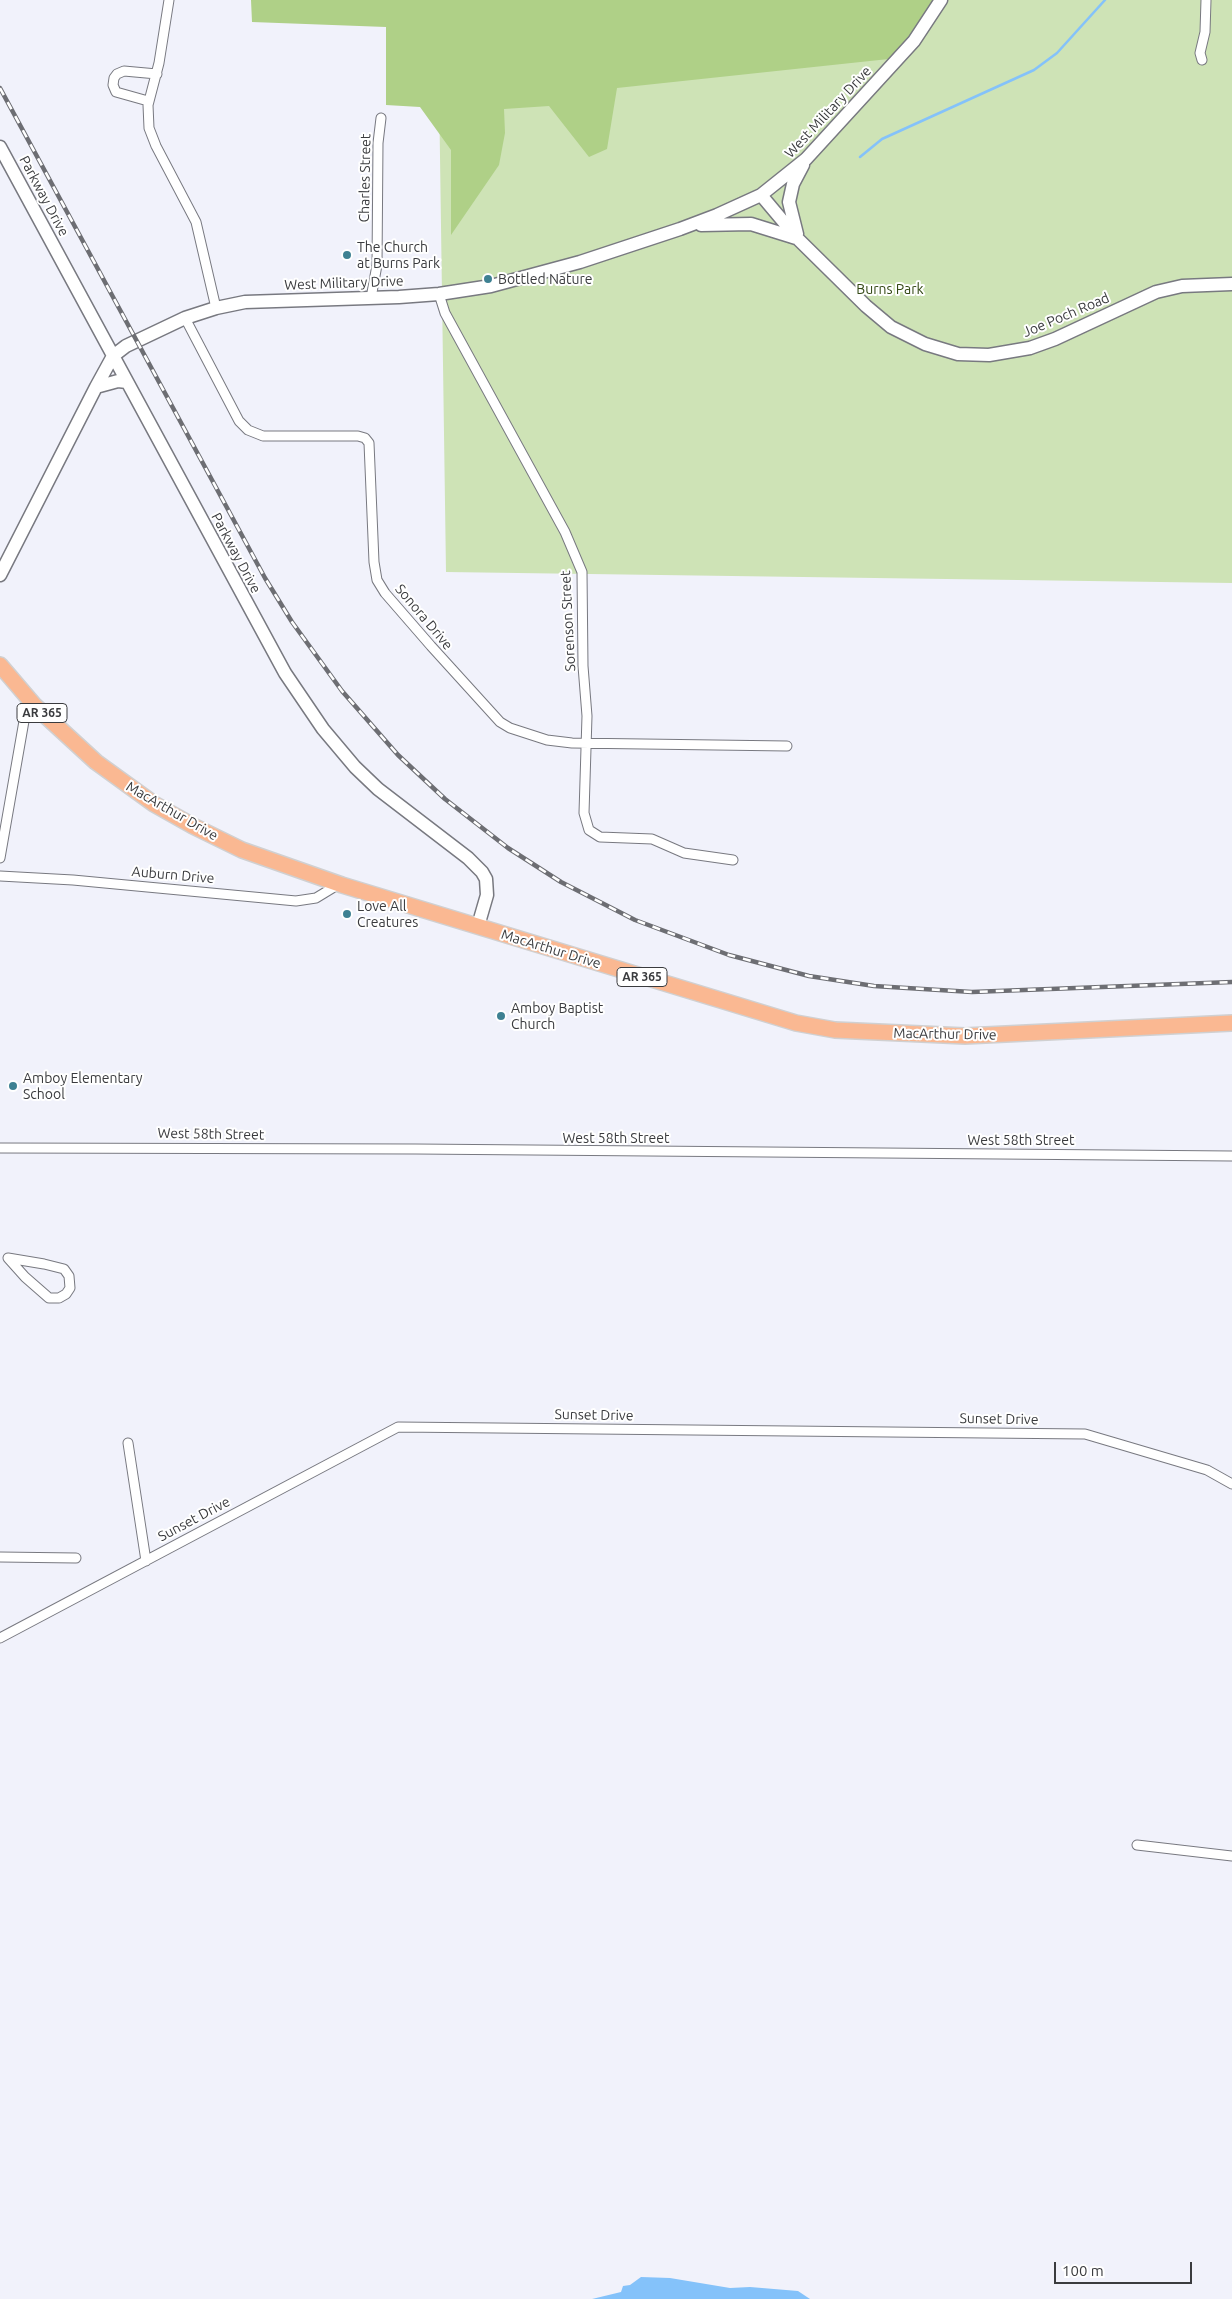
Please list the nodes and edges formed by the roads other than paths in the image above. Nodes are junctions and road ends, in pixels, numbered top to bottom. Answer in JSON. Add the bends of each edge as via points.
{"nodes":[{"id":1,"x":170,"y":0,"type":"edge"},
{"id":2,"x":941,"y":0,"type":"edge"},
{"id":3,"x":1206,"y":0,"type":"edge"},
{"id":4,"x":1202,"y":60,"type":"dead end"},
{"id":5,"x":157,"y":74,"type":"junction"},
{"id":6,"x":148,"y":101,"type":"junction"},
{"id":7,"x":381,"y":118,"type":"dead end"},
{"id":8,"x":0,"y":147,"type":"edge"},
{"id":9,"x":806,"y":159,"type":"junction"},
{"id":10,"x":761,"y":195,"type":"junction"},
{"id":11,"x":688,"y":226,"type":"junction"},
{"id":12,"x":798,"y":239,"type":"junction"},
{"id":13,"x":1232,"y":284,"type":"edge"},
{"id":14,"x":439,"y":294,"type":"junction"},
{"id":15,"x":371,"y":298,"type":"junction"},
{"id":16,"x":216,"y":308,"type":"junction"},
{"id":17,"x":185,"y":318,"type":"junction"},
{"id":18,"x":113,"y":356,"type":"junction"},
{"id":19,"x":127,"y":382,"type":"junction"},
{"id":20,"x":96,"y":387,"type":"junction"},
{"id":21,"x":0,"y":574,"type":"edge"},
{"id":22,"x":0,"y":665,"type":"edge"},
{"id":23,"x":35,"y":706,"type":"junction"},
{"id":24,"x":586,"y":743,"type":"junction"},
{"id":25,"x":786,"y":746,"type":"dead end"},
{"id":26,"x":0,"y":858,"type":"edge"},
{"id":27,"x":732,"y":860,"type":"dead end"},
{"id":28,"x":0,"y":876,"type":"edge"},
{"id":29,"x":339,"y":884,"type":"junction"},
{"id":30,"x":478,"y":926,"type":"junction"},
{"id":31,"x":1232,"y":1023,"type":"edge"},
{"id":32,"x":0,"y":1148,"type":"edge"},
{"id":33,"x":1232,"y":1156,"type":"edge"},
{"id":34,"x":4,"y":1256,"type":"edge"},
{"id":35,"x":128,"y":1443,"type":"dead end"},
{"id":36,"x":1232,"y":1484,"type":"edge"},
{"id":37,"x":0,"y":1557,"type":"edge"},
{"id":38,"x":76,"y":1558,"type":"dead end"},
{"id":39,"x":146,"y":1560,"type":"junction"},
{"id":40,"x":0,"y":1638,"type":"edge"},
{"id":41,"x":1137,"y":1846,"type":"dead end"},
{"id":42,"x":1232,"y":1856,"type":"edge"}],
"edges":[{"from":1,"to":5,"type":"street"},
{"from":2,"to":9,"type":"street","name":"West Military Drive","via":[[914,41]]},
{"from":3,"to":4,"type":"street"},
{"from":5,"to":6,"type":"street"},
{"from":5,"to":6,"type":"street","via":[[124,71],[114,78],[116,92]]},
{"from":6,"to":16,"type":"street","via":[[150,134],[196,222]]},
{"from":7,"to":15,"type":"street","name":"Charles Street","via":[[377,265]]},
{"from":8,"to":18,"type":"street","name":"Parkway Drive"},
{"from":9,"to":10,"type":"street","name":"West Military Drive"},
{"from":9,"to":12,"type":"street","via":[[793,184],[789,202]]},
{"from":10,"to":11,"type":"street","name":"West Military Drive"},
{"from":10,"to":12,"type":"street","name":"Joe Poch Road"},
{"from":11,"to":12,"type":"street","name":"Joe Poch Road","via":[[751,224]]},
{"from":11,"to":14,"type":"street","name":"West Military Drive","via":[[520,279]]},
{"from":12,"to":13,"type":"street","name":"Joe Poch Road","via":[[891,327],[925,344],[958,354],[989,355],[1030,348],[1156,292],[1182,286]]},
{"from":14,"to":15,"type":"street","name":"West Military Drive"},
{"from":14,"to":24,"type":"street","name":"Sorenson Street","via":[[445,313],[565,532],[582,572]]},
{"from":15,"to":16,"type":"street","name":"West Military Drive","via":[[262,300]]},
{"from":16,"to":17,"type":"street","name":"West Military Drive"},
{"from":17,"to":18,"type":"street","name":"West Military Drive","via":[[137,340]]},
{"from":17,"to":24,"type":"street","name":"Sonora Drive","via":[[239,421],[248,430],[262,436],[358,436],[369,442],[377,580],[483,706],[510,728],[547,740]]},
{"from":18,"to":19,"type":"street","name":"Parkway Drive"},
{"from":18,"to":20,"type":"street","name":"West Military Drive"},
{"from":19,"to":20,"type":"street","via":[[109,382]]},
{"from":19,"to":30,"type":"street","name":"Parkway Drive","via":[[272,651],[322,729],[378,790],[482,872],[487,895]]},
{"from":20,"to":21,"type":"street","name":"West Military Drive"},
{"from":22,"to":23,"type":"main road","name":"MacArthur Drive","number":"AR 365"},
{"from":23,"to":26,"type":"street","via":[[24,721]]},
{"from":23,"to":29,"type":"main road","name":"MacArthur Drive","number":"AR 365","via":[[96,762],[180,819],[242,850]]},
{"from":24,"to":25,"type":"street","name":"Sonora Drive"},
{"from":24,"to":27,"type":"street","name":"Sorenson Street","via":[[584,813],[589,830],[600,837],[652,839],[684,853]]},
{"from":28,"to":29,"type":"street","name":"Auburn Drive","via":[[296,901],[316,898]]},
{"from":29,"to":30,"type":"main road","name":"MacArthur Drive","number":"AR 365"},
{"from":30,"to":31,"type":"main road","name":"MacArthur Drive","number":"AR 365","via":[[796,1023],[835,1030],[965,1036]]},
{"from":32,"to":33,"type":"street","name":"West 58th Street"},
{"from":34,"to":34,"type":"street","via":[[64,1270],[69,1276],[70,1288],[63,1296],[49,1298]]},
{"from":35,"to":39,"type":"street"},
{"from":36,"to":39,"type":"street","name":"Sunset Drive","via":[[1207,1470],[1085,1434],[398,1427]]},
{"from":37,"to":38,"type":"street"},
{"from":39,"to":40,"type":"street","name":"Sunset Drive"},
{"from":41,"to":42,"type":"street"}]}
